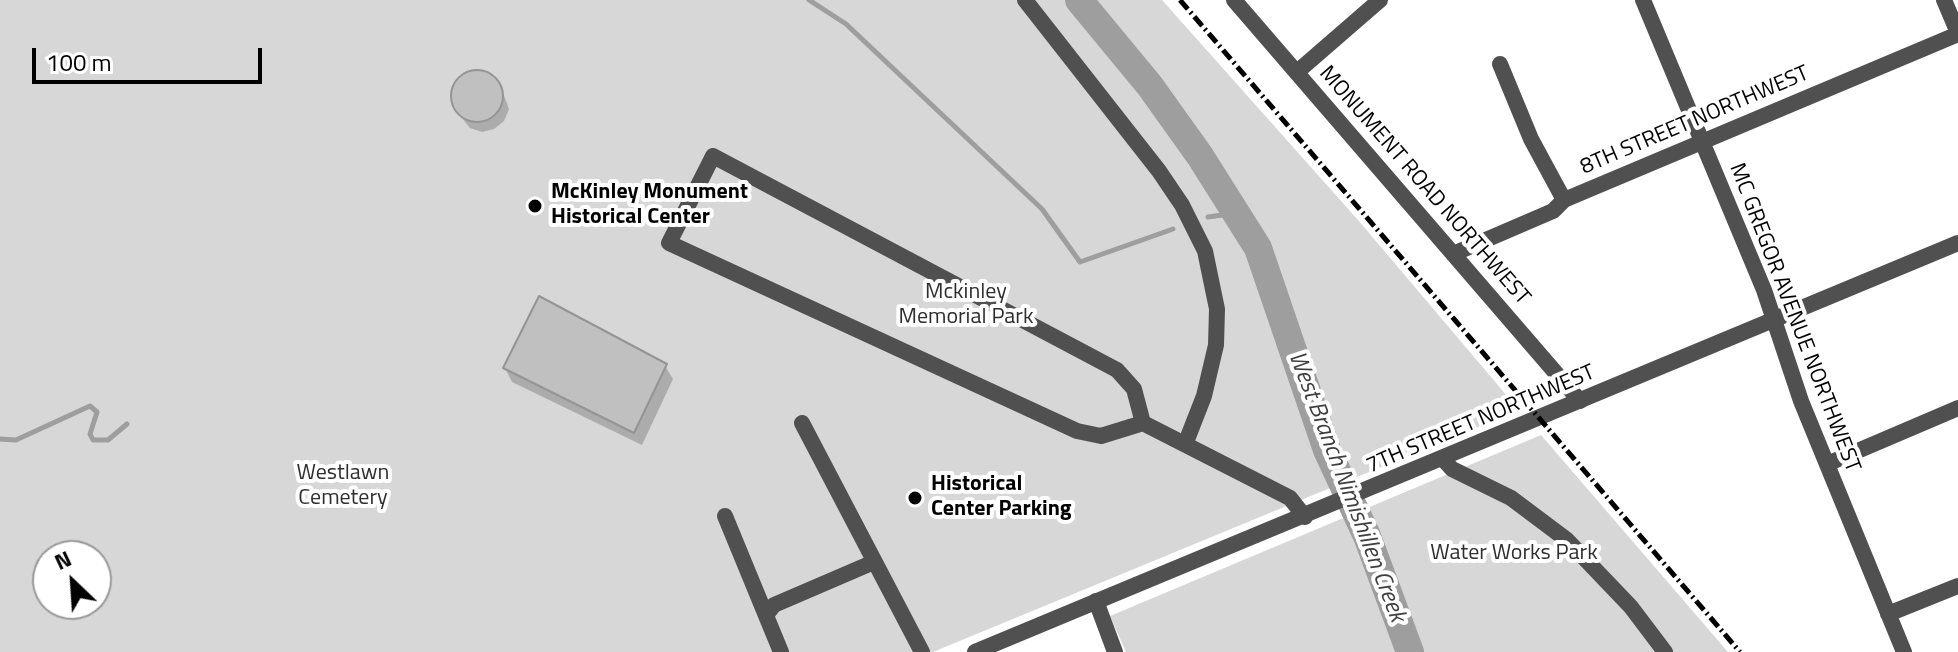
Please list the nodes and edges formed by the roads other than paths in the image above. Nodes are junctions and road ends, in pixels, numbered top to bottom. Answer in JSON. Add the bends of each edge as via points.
{"nodes":[{"id":1,"x":1025,"y":0,"type":"edge"},
{"id":2,"x":1234,"y":0,"type":"edge"},
{"id":3,"x":1380,"y":0,"type":"edge"},
{"id":4,"x":1643,"y":0,"type":"edge"},
{"id":5,"x":1944,"y":0,"type":"edge"},
{"id":6,"x":1958,"y":34,"type":"edge"},
{"id":7,"x":1500,"y":64,"type":"dead end"},
{"id":8,"x":1297,"y":72,"type":"junction"},
{"id":9,"x":1702,"y":142,"type":"junction"},
{"id":10,"x":1564,"y":200,"type":"junction"},
{"id":11,"x":1958,"y":243,"type":"edge"},
{"id":12,"x":1453,"y":254,"type":"junction"},
{"id":13,"x":1774,"y":321,"type":"junction"},
{"id":14,"x":1580,"y":401,"type":"junction"},
{"id":15,"x":1958,"y":408,"type":"edge"},
{"id":16,"x":802,"y":423,"type":"dead end"},
{"id":17,"x":1143,"y":423,"type":"junction"},
{"id":18,"x":1186,"y":442,"type":"junction"},
{"id":19,"x":1443,"y":459,"type":"junction"},
{"id":20,"x":1827,"y":464,"type":"junction"},
{"id":21,"x":1311,"y":515,"type":"junction"},
{"id":22,"x":725,"y":516,"type":"dead end"},
{"id":23,"x":874,"y":562,"type":"junction"},
{"id":24,"x":1958,"y":586,"type":"edge"},
{"id":25,"x":1096,"y":601,"type":"junction"},
{"id":26,"x":1888,"y":614,"type":"junction"},
{"id":27,"x":766,"y":615,"type":"junction"},
{"id":28,"x":781,"y":652,"type":"edge"},
{"id":29,"x":922,"y":652,"type":"edge"},
{"id":30,"x":975,"y":652,"type":"edge"},
{"id":31,"x":1115,"y":652,"type":"edge"},
{"id":32,"x":1665,"y":652,"type":"edge"},
{"id":33,"x":1904,"y":652,"type":"edge"}],
"edges":[{"from":1,"to":18,"type":"street","via":[[1159,171],[1205,251],[1217,309],[1216,345]]},
{"from":2,"to":8,"type":"street","name":"MONUMENT ROAD NORTHWEST"},
{"from":3,"to":8,"type":"street"},
{"from":4,"to":9,"type":"street","name":"MC GREGOR AVENUE NORTHWEST"},
{"from":5,"to":6,"type":"street"},
{"from":6,"to":9,"type":"street","name":"8TH STREET NORTHWEST"},
{"from":7,"to":10,"type":"street"},
{"from":8,"to":12,"type":"street","name":"MONUMENT ROAD NORTHWEST"},
{"from":9,"to":10,"type":"street","name":"8TH STREET NORTHWEST"},
{"from":9,"to":13,"type":"street","name":"MC GREGOR AVENUE NORTHWEST"},
{"from":10,"to":12,"type":"street","name":"8TH STREET NORTHWEST","via":[[1553,211]]},
{"from":11,"to":13,"type":"street","name":"7TH STREET NORTHWEST"},
{"from":12,"to":14,"type":"street","name":"MONUMENT ROAD NORTHWEST"},
{"from":13,"to":14,"type":"street","name":"7TH STREET NORTHWEST"},
{"from":13,"to":20,"type":"street","name":"MC GREGOR AVENUE NORTHWEST"},
{"from":14,"to":19,"type":"street","name":"7TH STREET NORTHWEST"},
{"from":15,"to":20,"type":"street"},
{"from":16,"to":23,"type":"street"},
{"from":17,"to":17,"type":"street","via":[[1134,389],[1117,370],[713,156],[669,243],[1077,431],[1101,436]]},
{"from":17,"to":18,"type":"street"},
{"from":18,"to":21,"type":"street","via":[[1290,498]]},
{"from":19,"to":21,"type":"street","name":"7TH STREET NORTHWEST"},
{"from":19,"to":32,"type":"street","via":[[1452,469],[1511,498],[1567,540],[1631,607]]},
{"from":20,"to":26,"type":"street","name":"MC GREGOR AVENUE NORTHWEST"},
{"from":21,"to":25,"type":"street","name":"7TH STREET NORTHWEST"},
{"from":22,"to":27,"type":"street"},
{"from":23,"to":27,"type":"street","via":[[774,605]]},
{"from":23,"to":29,"type":"street"},
{"from":24,"to":26,"type":"street"},
{"from":25,"to":30,"type":"street","name":"7TH STREET NORTHWEST"},
{"from":25,"to":31,"type":"street"},
{"from":26,"to":33,"type":"street","name":"MC GREGOR AVENUE NORTHWEST"},
{"from":27,"to":28,"type":"street"}]}
